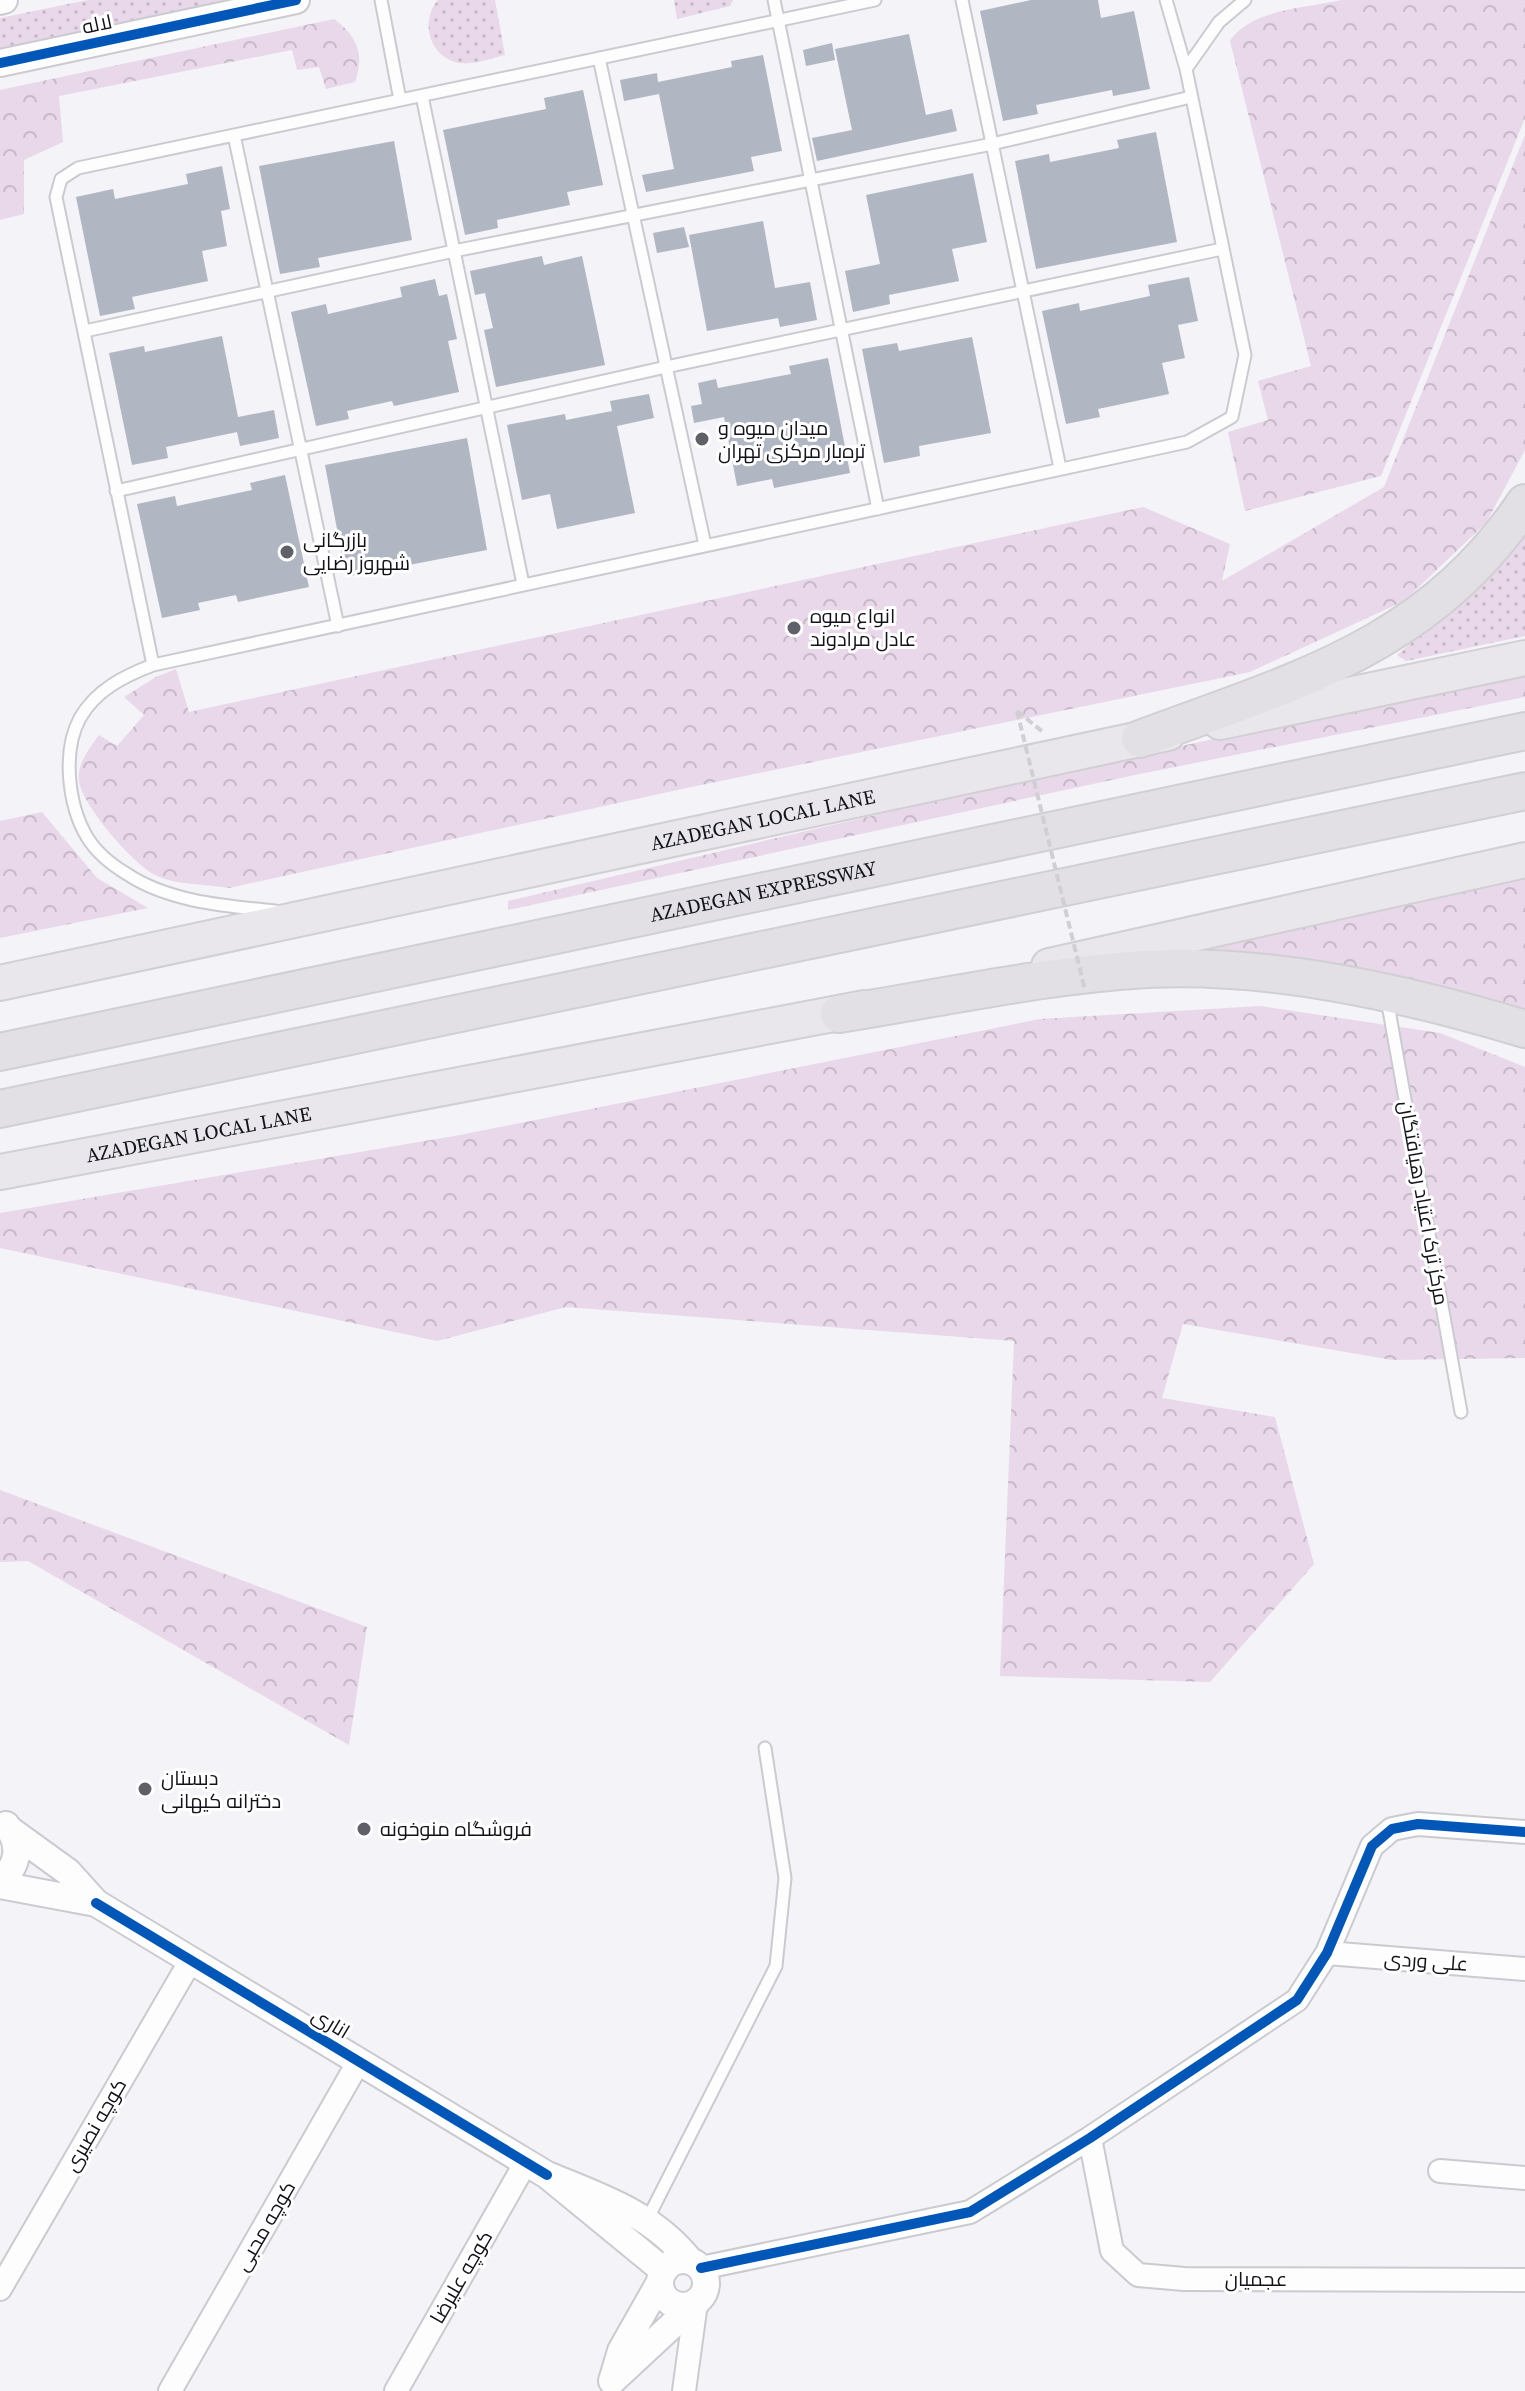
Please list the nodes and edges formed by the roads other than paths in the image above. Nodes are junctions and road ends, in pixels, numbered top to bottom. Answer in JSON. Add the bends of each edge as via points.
{"nodes":[{"id":1,"x":296,"y":0,"type":"edge"},
{"id":2,"x":381,"y":0,"type":"edge"},
{"id":3,"x":774,"y":0,"type":"edge"},
{"id":4,"x":875,"y":0,"type":"edge"},
{"id":5,"x":962,"y":0,"type":"edge"},
{"id":6,"x":1166,"y":0,"type":"edge"},
{"id":7,"x":1245,"y":0,"type":"edge"},
{"id":8,"x":779,"y":20,"type":"junction"},
{"id":9,"x":599,"y":58,"type":"junction"},
{"id":10,"x":0,"y":63,"type":"edge"},
{"id":11,"x":1186,"y":69,"type":"junction"},
{"id":12,"x":422,"y":96,"type":"junction"},
{"id":13,"x":1191,"y":97,"type":"junction"},
{"id":14,"x":400,"y":100,"type":"junction"},
{"id":15,"x":234,"y":135,"type":"junction"},
{"id":16,"x":992,"y":144,"type":"junction"},
{"id":17,"x":811,"y":182,"type":"junction"},
{"id":18,"x":633,"y":217,"type":"junction"},
{"id":19,"x":1222,"y":249,"type":"junction"},
{"id":20,"x":454,"y":251,"type":"junction"},
{"id":21,"x":267,"y":292,"type":"junction"},
{"id":22,"x":1023,"y":292,"type":"junction"},
{"id":23,"x":842,"y":330,"type":"junction"},
{"id":24,"x":85,"y":331,"type":"junction"},
{"id":25,"x":666,"y":367,"type":"junction"},
{"id":26,"x":487,"y":408,"type":"junction"},
{"id":27,"x":301,"y":450,"type":"junction"},
{"id":28,"x":1060,"y":468,"type":"junction"},
{"id":29,"x":116,"y":491,"type":"junction"},
{"id":30,"x":1525,"y":503,"type":"edge"},
{"id":31,"x":878,"y":509,"type":"junction"},
{"id":32,"x":705,"y":545,"type":"junction"},
{"id":33,"x":523,"y":584,"type":"junction"},
{"id":34,"x":338,"y":626,"type":"junction"},
{"id":35,"x":1525,"y":658,"type":"edge"},
{"id":36,"x":153,"y":665,"type":"junction"},
{"id":37,"x":1525,"y":731,"type":"edge"},
{"id":38,"x":1140,"y":739,"type":"junction"},
{"id":39,"x":1525,"y":791,"type":"edge"},
{"id":40,"x":1525,"y":860,"type":"edge"},
{"id":41,"x":315,"y":914,"type":"junction"},
{"id":42,"x":0,"y":983,"type":"edge"},
{"id":43,"x":1386,"y":994,"type":"junction"},
{"id":44,"x":839,"y":1014,"type":"junction"},
{"id":45,"x":1525,"y":1029,"type":"edge"},
{"id":46,"x":0,"y":1052,"type":"edge"},
{"id":47,"x":0,"y":1109,"type":"edge"},
{"id":48,"x":0,"y":1172,"type":"edge"},
{"id":49,"x":1461,"y":1412,"type":"dead end"},
{"id":50,"x":765,"y":1748,"type":"dead end"},
{"id":51,"x":5,"y":1825,"type":"edge"},
{"id":52,"x":1525,"y":1832,"type":"edge"},
{"id":53,"x":0,"y":1883,"type":"edge"},
{"id":54,"x":96,"y":1903,"type":"junction"},
{"id":55,"x":1327,"y":1953,"type":"junction"},
{"id":56,"x":191,"y":1960,"type":"junction"},
{"id":57,"x":1525,"y":1969,"type":"edge"},
{"id":58,"x":359,"y":2061,"type":"junction"},
{"id":59,"x":1090,"y":2138,"type":"junction"},
{"id":60,"x":537,"y":2169,"type":"junction"},
{"id":61,"x":1440,"y":2171,"type":"dead end"},
{"id":62,"x":1525,"y":2178,"type":"edge"},
{"id":63,"x":647,"y":2220,"type":"junction"},
{"id":64,"x":695,"y":2265,"type":"junction"},
{"id":65,"x":662,"y":2276,"type":"junction"},
{"id":66,"x":1525,"y":2280,"type":"edge"},
{"id":67,"x":0,"y":2289,"type":"edge"},
{"id":68,"x":696,"y":2303,"type":"junction"},
{"id":69,"x":610,"y":2386,"type":"edge"},
{"id":70,"x":170,"y":2391,"type":"edge"},
{"id":71,"x":396,"y":2391,"type":"edge"},
{"id":72,"x":684,"y":2391,"type":"edge"}],
"edges":[{"from":1,"to":10,"type":"street","name":"لاله"},
{"from":2,"to":14,"type":"lane"},
{"from":3,"to":8,"type":"lane"},
{"from":4,"to":8,"type":"lane"},
{"from":5,"to":16,"type":"lane"},
{"from":6,"to":11,"type":"lane"},
{"from":7,"to":11,"type":"lane","via":[[1219,22]]},
{"from":8,"to":9,"type":"lane"},
{"from":8,"to":17,"type":"lane"},
{"from":9,"to":12,"type":"lane"},
{"from":9,"to":18,"type":"lane"},
{"from":11,"to":13,"type":"lane"},
{"from":12,"to":14,"type":"lane"},
{"from":12,"to":20,"type":"lane"},
{"from":13,"to":16,"type":"lane"},
{"from":13,"to":19,"type":"lane"},
{"from":14,"to":15,"type":"lane"},
{"from":15,"to":21,"type":"lane"},
{"from":15,"to":24,"type":"lane","via":[[78,168],[61,179],[56,197]]},
{"from":16,"to":17,"type":"lane"},
{"from":16,"to":22,"type":"lane"},
{"from":17,"to":18,"type":"lane"},
{"from":17,"to":23,"type":"lane"},
{"from":18,"to":20,"type":"lane"},
{"from":18,"to":25,"type":"lane"},
{"from":19,"to":22,"type":"lane"},
{"from":19,"to":28,"type":"lane","via":[[1245,355],[1232,417],[1187,442]]},
{"from":20,"to":21,"type":"lane"},
{"from":20,"to":26,"type":"lane"},
{"from":21,"to":24,"type":"lane"},
{"from":21,"to":27,"type":"lane"},
{"from":22,"to":23,"type":"lane"},
{"from":22,"to":28,"type":"lane"},
{"from":23,"to":25,"type":"lane"},
{"from":23,"to":31,"type":"lane"},
{"from":24,"to":29,"type":"lane"},
{"from":25,"to":26,"type":"lane"},
{"from":25,"to":32,"type":"lane"},
{"from":26,"to":27,"type":"lane"},
{"from":26,"to":33,"type":"lane"},
{"from":27,"to":29,"type":"lane"},
{"from":27,"to":34,"type":"lane"},
{"from":28,"to":31,"type":"lane"},
{"from":29,"to":36,"type":"lane"},
{"from":30,"to":38,"type":"highway","via":[[1461,580],[1389,636],[1315,674]]},
{"from":31,"to":32,"type":"lane"},
{"from":32,"to":33,"type":"lane"},
{"from":33,"to":34,"type":"lane"},
{"from":34,"to":36,"type":"lane"},
{"from":35,"to":38,"type":"main road","name":"AZADEGAN LOCAL LANE"},
{"from":36,"to":41,"type":"lane","via":[[102,692],[80,719],[69,780],[87,837],[129,876],[174,894],[218,906]]},
{"from":37,"to":46,"type":"highway","name":"AZADEGAN EXPRESSWAY"},
{"from":38,"to":41,"type":"main road","name":"AZADEGAN LOCAL LANE"},
{"from":39,"to":47,"type":"highway"},
{"from":40,"to":44,"type":"main road","name":"AZADEGAN LOCAL LANE"},
{"from":41,"to":42,"type":"main road","name":"AZADEGAN LOCAL LANE"},
{"from":43,"to":44,"type":"highway","via":[[1253,973],[1148,969]]},
{"from":43,"to":45,"type":"highway"},
{"from":43,"to":49,"type":"lane","name":"مرکز ترک اعتیاد رهیافتگان"},
{"from":44,"to":48,"type":"main road","name":"AZADEGAN LOCAL LANE"},
{"from":50,"to":63,"type":"lane","via":[[785,1878],[776,1966]]},
{"from":51,"to":53,"type":"street","via":[[17,1850]]},
{"from":51,"to":54,"type":"street","name":"اناری","via":[[68,1872]]},
{"from":52,"to":55,"type":"street","via":[[1418,1824],[1392,1829],[1372,1846]]},
{"from":53,"to":54,"type":"street","name":"اناری"},
{"from":54,"to":56,"type":"street","name":"اناری"},
{"from":55,"to":57,"type":"street","name":"علی وردی"},
{"from":55,"to":59,"type":"street","via":[[1297,2000]]},
{"from":56,"to":58,"type":"street","name":"اناری"},
{"from":56,"to":67,"type":"street","name":"کوچه نصیری"},
{"from":58,"to":60,"type":"street","name":"اناری"},
{"from":58,"to":70,"type":"street","name":"کوچه محبی"},
{"from":59,"to":64,"type":"street","via":[[970,2212]]},
{"from":59,"to":66,"type":"street","name":"عجمیان","via":[[1112,2251],[1138,2275]]},
{"from":60,"to":63,"type":"street","name":"اناری"},
{"from":60,"to":65,"type":"street","name":"اناری"},
{"from":60,"to":71,"type":"street","name":"کوچه علیرضا"},
{"from":61,"to":62,"type":"street"},
{"from":63,"to":64,"type":"street","name":"اناری"},
{"from":64,"to":65,"type":"street","via":[[675,2262]]},
{"from":64,"to":68,"type":"street","via":[[706,2285]]},
{"from":65,"to":68,"type":"street","via":[[664,2296],[675,2305]]},
{"from":65,"to":69,"type":"street","via":[[621,2351]]},
{"from":68,"to":69,"type":"street"},
{"from":68,"to":72,"type":"street"}]}
